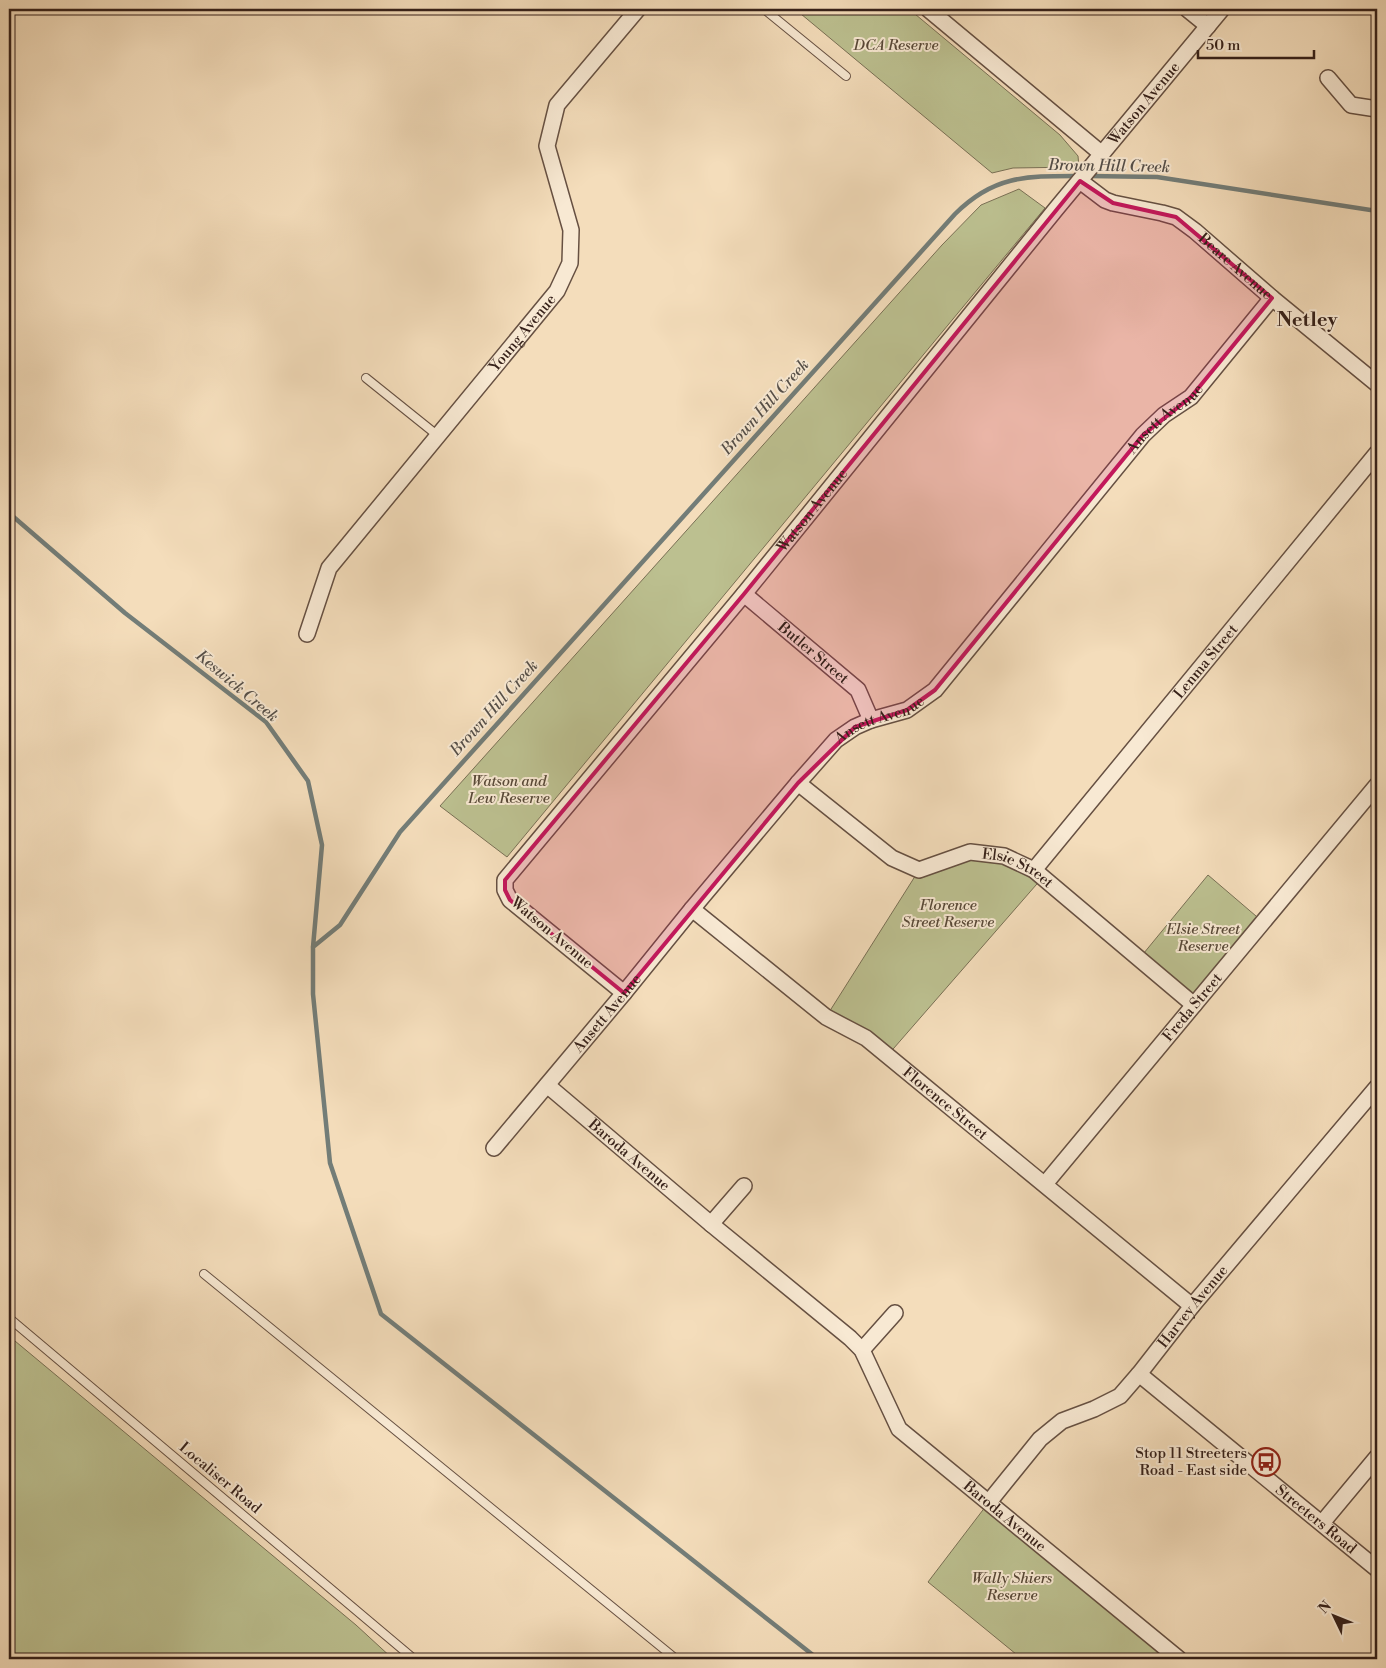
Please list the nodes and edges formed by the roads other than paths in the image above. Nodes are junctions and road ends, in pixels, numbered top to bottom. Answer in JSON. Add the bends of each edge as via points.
{"nodes":[{"id":1,"x":638,"y":9,"type":"edge"},
{"id":2,"x":764,"y":9,"type":"edge"},
{"id":3,"x":928,"y":9,"type":"edge"},
{"id":4,"x":1187,"y":9,"type":"edge"},
{"id":5,"x":1222,"y":9,"type":"edge"},
{"id":6,"x":1208,"y":26,"type":"junction"},
{"id":7,"x":846,"y":76,"type":"dead end"},
{"id":8,"x":1328,"y":78,"type":"dead end"},
{"id":9,"x":1377,"y":109,"type":"edge"},
{"id":10,"x":1097,"y":159,"type":"junction"},
{"id":11,"x":1080,"y":181,"type":"junction"},
{"id":12,"x":1272,"y":298,"type":"junction"},
{"id":13,"x":366,"y":378,"type":"dead end"},
{"id":14,"x":1377,"y":384,"type":"edge"},
{"id":15,"x":438,"y":435,"type":"junction"},
{"id":16,"x":1377,"y":453,"type":"edge"},
{"id":17,"x":744,"y":594,"type":"junction"},
{"id":18,"x":307,"y":634,"type":"dead end"},
{"id":19,"x":871,"y":720,"type":"junction"},
{"id":20,"x":798,"y":783,"type":"junction"},
{"id":21,"x":1377,"y":785,"type":"edge"},
{"id":22,"x":1034,"y":870,"type":"junction"},
{"id":23,"x":692,"y":909,"type":"junction"},
{"id":24,"x":624,"y":993,"type":"junction"},
{"id":25,"x":1194,"y":1005,"type":"junction"},
{"id":26,"x":547,"y":1085,"type":"junction"},
{"id":27,"x":1377,"y":1087,"type":"edge"},
{"id":28,"x":494,"y":1148,"type":"dead end"},
{"id":29,"x":1045,"y":1184,"type":"junction"},
{"id":30,"x":744,"y":1186,"type":"dead end"},
{"id":31,"x":711,"y":1224,"type":"junction"},
{"id":32,"x":204,"y":1274,"type":"dead end"},
{"id":33,"x":1192,"y":1306,"type":"junction"},
{"id":34,"x":894,"y":1313,"type":"dead end"},
{"id":35,"x":9,"y":1318,"type":"edge"},
{"id":36,"x":862,"y":1350,"type":"junction"},
{"id":37,"x":1139,"y":1374,"type":"junction"},
{"id":38,"x":1377,"y":1457,"type":"edge"},
{"id":39,"x":989,"y":1502,"type":"junction"},
{"id":40,"x":1322,"y":1524,"type":"junction"},
{"id":41,"x":1377,"y":1569,"type":"edge"},
{"id":42,"x":414,"y":1659,"type":"edge"},
{"id":43,"x":676,"y":1659,"type":"edge"},
{"id":44,"x":1179,"y":1659,"type":"edge"}],
"edges":[{"from":1,"to":15,"type":"street","name":"Young Avenue","via":[[557,105],[547,146],[571,230],[570,263],[557,291]]},
{"from":2,"to":7,"type":"lane"},
{"from":3,"to":10,"type":"street"},
{"from":4,"to":6,"type":"street"},
{"from":5,"to":6,"type":"street","name":"Watson Avenue"},
{"from":6,"to":10,"type":"street","name":"Watson Avenue"},
{"from":8,"to":9,"type":"street","via":[[1351,106]]},
{"from":10,"to":11,"type":"street","name":"Watson Avenue"},
{"from":11,"to":12,"type":"street","name":"Beare Avenue","via":[[1113,204],[1176,217]]},
{"from":11,"to":17,"type":"street","name":"Watson Avenue"},
{"from":12,"to":14,"type":"street","name":"Beare Avenue"},
{"from":12,"to":19,"type":"street","name":"Ansett Avenue","via":[[1191,397],[1143,435],[935,690],[907,710]]},
{"from":13,"to":15,"type":"lane"},
{"from":15,"to":18,"type":"street","name":"Young Avenue","via":[[328,568]]},
{"from":16,"to":22,"type":"street","name":"Lenma Street"},
{"from":17,"to":19,"type":"street","name":"Butler Street","via":[[858,690]]},
{"from":17,"to":24,"type":"street","name":"Watson Avenue","via":[[505,880],[510,900]]},
{"from":19,"to":20,"type":"street","name":"Ansett Avenue","via":[[836,740]]},
{"from":20,"to":22,"type":"street","name":"Elsie Street","via":[[892,858],[919,870],[970,852],[1004,856]]},
{"from":20,"to":23,"type":"street","name":"Ansett Avenue"},
{"from":21,"to":25,"type":"street","name":"Freda Street"},
{"from":22,"to":25,"type":"street","name":"Elsie Street"},
{"from":23,"to":24,"type":"street","name":"Ansett Avenue"},
{"from":23,"to":29,"type":"street","name":"Florence Street","via":[[826,1017],[866,1038]]},
{"from":24,"to":26,"type":"street","name":"Ansett Avenue"},
{"from":25,"to":29,"type":"street","name":"Freda Street"},
{"from":26,"to":28,"type":"street","name":"Ansett Avenue"},
{"from":26,"to":31,"type":"street","name":"Baroda Avenue"},
{"from":27,"to":33,"type":"street","name":"Harvey Avenue"},
{"from":29,"to":33,"type":"street","name":"Florence Street"},
{"from":30,"to":31,"type":"street"},
{"from":31,"to":36,"type":"street","name":"Baroda Avenue"},
{"from":32,"to":43,"type":"lane"},
{"from":33,"to":37,"type":"street","name":"Harvey Avenue"},
{"from":34,"to":36,"type":"street"},
{"from":35,"to":42,"type":"lane","name":"Localiser Road"},
{"from":36,"to":39,"type":"street","name":"Baroda Avenue","via":[[899,1429]]},
{"from":37,"to":39,"type":"street","name":"Harvey Avenue","via":[[1120,1396],[1062,1420],[1040,1439]]},
{"from":37,"to":40,"type":"street","name":"Streeters Road"},
{"from":38,"to":40,"type":"street"},
{"from":39,"to":44,"type":"street","name":"Baroda Avenue"},
{"from":40,"to":41,"type":"street","name":"Streeters Road"}]}
